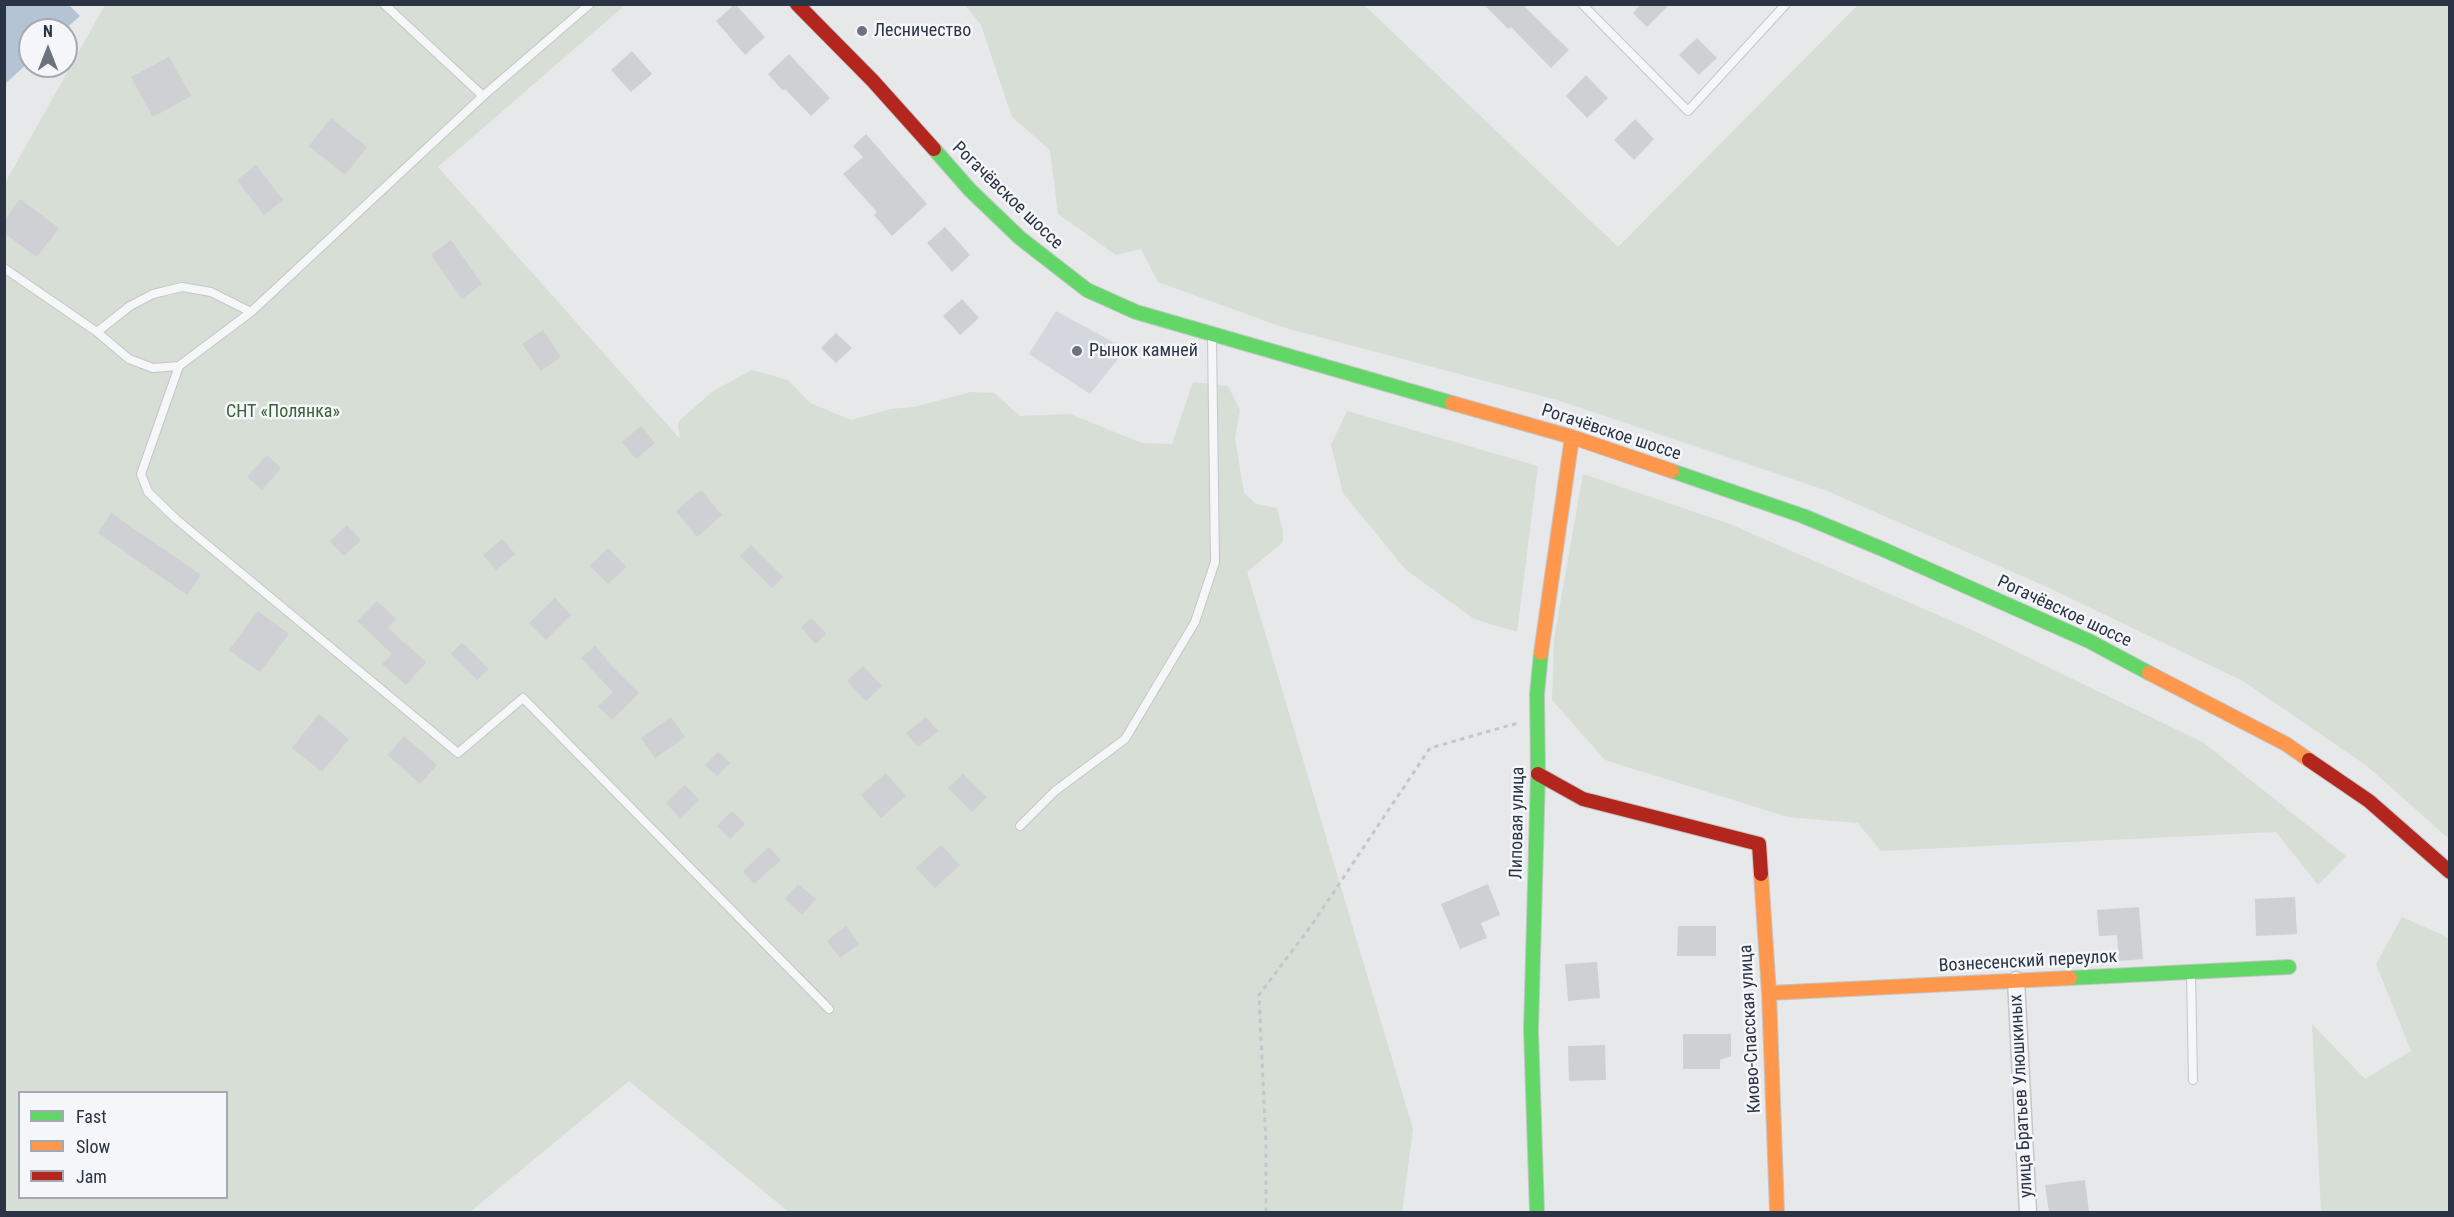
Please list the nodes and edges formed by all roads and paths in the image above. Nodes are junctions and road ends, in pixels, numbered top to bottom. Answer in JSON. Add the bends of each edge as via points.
{"nodes":[{"id":1,"x":384,"y":4,"type":"edge"},
{"id":2,"x":590,"y":4,"type":"edge"},
{"id":3,"x":797,"y":4,"type":"edge"},
{"id":4,"x":1582,"y":4,"type":"edge"},
{"id":5,"x":1786,"y":4,"type":"edge"},
{"id":6,"x":483,"y":96,"type":"junction"},
{"id":7,"x":4,"y":268,"type":"edge"},
{"id":8,"x":251,"y":312,"type":"junction"},
{"id":9,"x":97,"y":332,"type":"junction"},
{"id":10,"x":1212,"y":335,"type":"junction"},
{"id":11,"x":178,"y":366,"type":"junction"},
{"id":12,"x":1572,"y":437,"type":"junction"},
{"id":13,"x":1538,"y":718,"type":"junction"},
{"id":14,"x":1538,"y":774,"type":"junction"},
{"id":15,"x":1020,"y":826,"type":"dead end"},
{"id":16,"x":2450,"y":872,"type":"edge"},
{"id":17,"x":2289,"y":967,"type":"dead end"},
{"id":18,"x":2191,"y":972,"type":"junction"},
{"id":19,"x":2016,"y":980,"type":"junction"},
{"id":20,"x":1769,"y":993,"type":"junction"},
{"id":21,"x":829,"y":1009,"type":"dead end"},
{"id":22,"x":2193,"y":1080,"type":"dead end"},
{"id":23,"x":1266,"y":1212,"type":"edge"},
{"id":24,"x":1538,"y":1212,"type":"edge"},
{"id":25,"x":1777,"y":1212,"type":"edge"},
{"id":26,"x":2028,"y":1212,"type":"edge"}],
"edges":[{"from":1,"to":6,"type":"lane"},
{"from":2,"to":6,"type":"lane"},
{"from":3,"to":10,"type":"street","name":"Рогачёвское шоссе","via":[[873,81],[970,190],[1058,269],[1087,290],[1118,305]]},
{"from":4,"to":5,"type":"lane","via":[[1688,111]]},
{"from":6,"to":8,"type":"lane"},
{"from":7,"to":9,"type":"lane"},
{"from":8,"to":9,"type":"lane","via":[[211,292],[182,287],[153,294],[130,306]]},
{"from":8,"to":11,"type":"lane"},
{"from":9,"to":11,"type":"lane","via":[[129,359],[153,368]]},
{"from":10,"to":12,"type":"street","name":"Рогачёвское шоссе"},
{"from":10,"to":15,"type":"lane","via":[[1215,562],[1195,622],[1125,739],[1055,791]]},
{"from":11,"to":21,"type":"lane","via":[[141,474],[147,492],[458,753],[523,698]]},
{"from":12,"to":13,"type":"street","name":"Липовая улица","via":[[1542,639]]},
{"from":12,"to":16,"type":"street","name":"Рогачёвское шоссе","via":[[1803,516],[2089,641],[2286,744],[2369,801]]},
{"from":13,"to":14,"type":"street","name":"Липовая улица"},
{"from":13,"to":23,"type":"path","via":[[1430,748],[1311,926],[1259,995]]},
{"from":14,"to":20,"type":"street","name":"Киово-Спасская улица","via":[[1583,799],[1759,844]]},
{"from":14,"to":24,"type":"street","name":"Липовая улица","via":[[1531,1030]]},
{"from":17,"to":18,"type":"street","name":"Вознесенский переулок"},
{"from":18,"to":19,"type":"street","name":"Вознесенский переулок"},
{"from":18,"to":22,"type":"lane"},
{"from":19,"to":20,"type":"street","name":"Вознесенский переулок"},
{"from":19,"to":26,"type":"street","name":"улица Братьев Улюшкиных"},
{"from":20,"to":25,"type":"street","name":"Киово-Спасская улица"}]}
